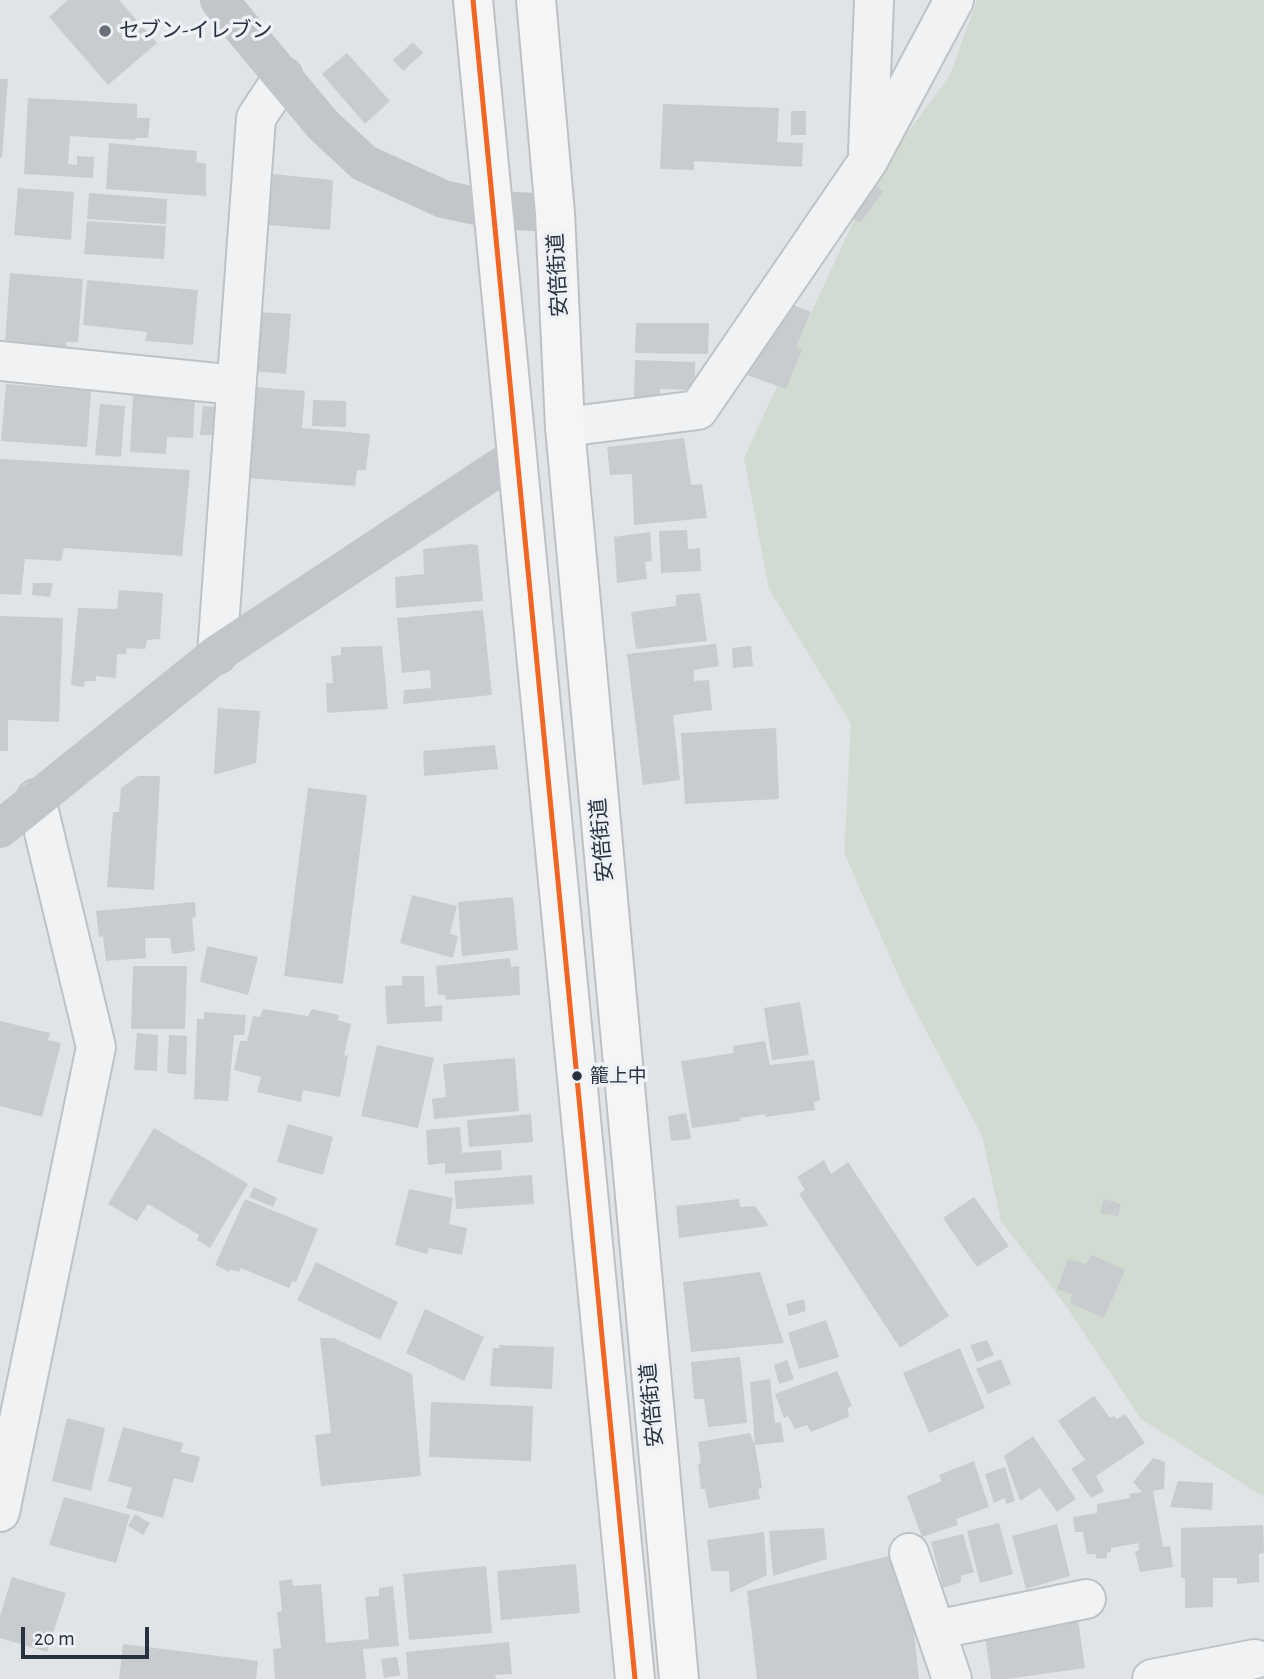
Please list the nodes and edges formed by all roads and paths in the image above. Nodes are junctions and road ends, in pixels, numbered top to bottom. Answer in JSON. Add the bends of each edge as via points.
{"nodes":[{"id":1,"x":219,"y":0,"type":"edge"},
{"id":2,"x":473,"y":0,"type":"edge"},
{"id":3,"x":536,"y":0,"type":"edge"},
{"id":4,"x":874,"y":0,"type":"edge"},
{"id":5,"x":954,"y":0,"type":"edge"},
{"id":6,"x":283,"y":77,"type":"junction"},
{"id":7,"x":867,"y":161,"type":"junction"},
{"id":8,"x":494,"y":210,"type":"junction"},
{"id":9,"x":555,"y":213,"type":"junction"},
{"id":10,"x":0,"y":361,"type":"edge"},
{"id":11,"x":236,"y":385,"type":"junction"},
{"id":12,"x":565,"y":428,"type":"junction"},
{"id":13,"x":518,"y":455,"type":"junction"},
{"id":14,"x":217,"y":654,"type":"junction"},
{"id":15,"x":36,"y":799,"type":"junction"},
{"id":16,"x":0,"y":829,"type":"edge"},
{"id":17,"x":0,"y":1512,"type":"edge"},
{"id":18,"x":909,"y":1553,"type":"dead end"},
{"id":19,"x":1086,"y":1599,"type":"dead end"},
{"id":20,"x":935,"y":1630,"type":"junction"},
{"id":21,"x":1255,"y":1659,"type":"dead end"},
{"id":22,"x":635,"y":1679,"type":"edge"},
{"id":23,"x":679,"y":1679,"type":"edge"},
{"id":24,"x":952,"y":1679,"type":"edge"},
{"id":25,"x":1152,"y":1679,"type":"edge"}],
"edges":[{"from":1,"to":6,"type":"street"},
{"from":2,"to":8,"type":"main road","name":"安倍街道"},
{"from":3,"to":9,"type":"main road","name":"安倍街道"},
{"from":4,"to":7,"type":"street"},
{"from":5,"to":7,"type":"street"},
{"from":6,"to":8,"type":"street","via":[[323,125],[364,163],[443,199]]},
{"from":6,"to":11,"type":"street","via":[[256,118]]},
{"from":7,"to":12,"type":"street","via":[[698,411]]},
{"from":8,"to":9,"type":"street"},
{"from":8,"to":13,"type":"main road","name":"安倍街道"},
{"from":9,"to":12,"type":"main road","name":"安倍街道"},
{"from":10,"to":11,"type":"street"},
{"from":11,"to":14,"type":"street"},
{"from":12,"to":23,"type":"main road","name":"安倍街道"},
{"from":13,"to":14,"type":"street"},
{"from":13,"to":22,"type":"main road","name":"安倍街道"},
{"from":14,"to":15,"type":"street"},
{"from":15,"to":16,"type":"street"},
{"from":15,"to":17,"type":"street","via":[[96,1047]]},
{"from":18,"to":20,"type":"street"},
{"from":19,"to":20,"type":"street"},
{"from":20,"to":24,"type":"street"},
{"from":21,"to":25,"type":"street"}]}
